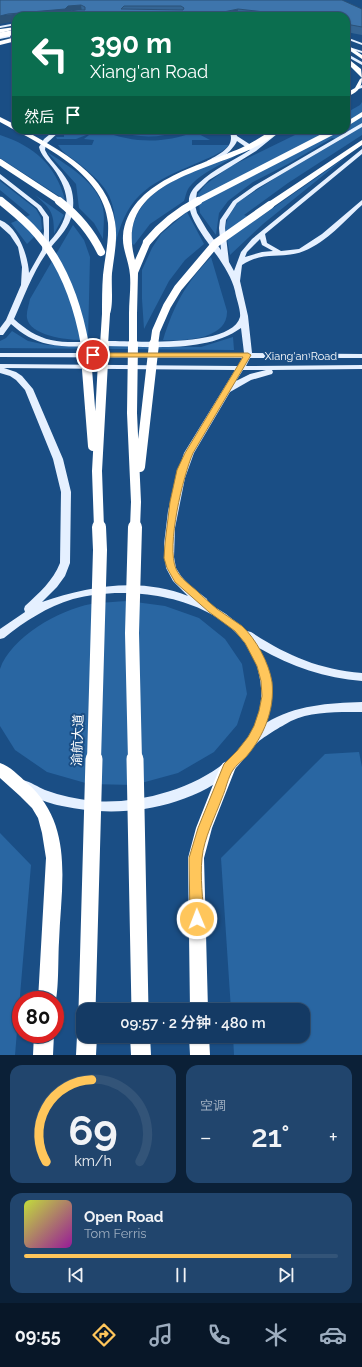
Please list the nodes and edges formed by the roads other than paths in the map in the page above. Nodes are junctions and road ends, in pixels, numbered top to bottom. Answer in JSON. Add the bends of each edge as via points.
{"nodes":[{"id":1,"x":12,"y":25,"type":"tunnel mouth"},
{"id":2,"x":0,"y":27,"type":"edge"},
{"id":3,"x":12,"y":29,"type":"tunnel mouth"},
{"id":4,"x":0,"y":31,"type":"edge"},
{"id":5,"x":12,"y":33,"type":"tunnel mouth"},
{"id":6,"x":0,"y":36,"type":"edge"},
{"id":7,"x":9,"y":36,"type":"tunnel mouth"},
{"id":8,"x":12,"y":40,"type":"tunnel mouth"},
{"id":9,"x":350,"y":40,"type":"edge"},
{"id":10,"x":0,"y":43,"type":"edge"},
{"id":11,"x":362,"y":44,"type":"edge"},
{"id":12,"x":350,"y":48,"type":"edge"},
{"id":13,"x":350,"y":49,"type":"edge"},
{"id":14,"x":362,"y":52,"type":"edge"},
{"id":15,"x":350,"y":56,"type":"edge"},
{"id":16,"x":362,"y":57,"type":"edge"},
{"id":17,"x":354,"y":58,"type":"junction"},
{"id":18,"x":350,"y":62,"type":"edge"},
{"id":19,"x":362,"y":64,"type":"edge"},
{"id":20,"x":362,"y":67,"type":"edge"},
{"id":21,"x":362,"y":76,"type":"edge"},
{"id":22,"x":362,"y":80,"type":"edge"},
{"id":23,"x":359,"y":88,"type":"edge"},
{"id":24,"x":350,"y":93,"type":"edge"},
{"id":25,"x":362,"y":114,"type":"edge"},
{"id":26,"x":0,"y":120,"type":"edge"},
{"id":27,"x":350,"y":122,"type":"edge"},
{"id":28,"x":362,"y":125,"type":"edge"},
{"id":29,"x":12,"y":126,"type":"edge"},
{"id":30,"x":350,"y":132,"type":"edge"},
{"id":31,"x":26,"y":134,"type":"edge"},
{"id":32,"x":54,"y":134,"type":"edge"},
{"id":33,"x":234,"y":134,"type":"edge"},
{"id":34,"x":272,"y":134,"type":"edge"},
{"id":35,"x":328,"y":134,"type":"edge"},
{"id":36,"x":347,"y":134,"type":"edge"},
{"id":37,"x":236,"y":137,"type":"junction"},
{"id":38,"x":362,"y":142,"type":"edge"},
{"id":39,"x":43,"y":144,"type":"junction"},
{"id":40,"x":252,"y":148,"type":"junction"},
{"id":41,"x":362,"y":151,"type":"edge"},
{"id":42,"x":0,"y":162,"type":"edge"},
{"id":43,"x":209,"y":162,"type":"junction"},
{"id":44,"x":0,"y":176,"type":"edge"},
{"id":45,"x":0,"y":200,"type":"edge"},
{"id":46,"x":362,"y":202,"type":"edge"},
{"id":47,"x":0,"y":222,"type":"edge"},
{"id":48,"x":262,"y":234,"type":"junction"},
{"id":49,"x":45,"y":250,"type":"junction"},
{"id":50,"x":280,"y":252,"type":"junction"},
{"id":51,"x":226,"y":262,"type":"junction"},
{"id":52,"x":239,"y":264,"type":"junction"},
{"id":53,"x":108,"y":272,"type":"junction"},
{"id":54,"x":134,"y":273,"type":"junction"},
{"id":55,"x":236,"y":281,"type":"junction"},
{"id":56,"x":25,"y":285,"type":"junction"},
{"id":57,"x":244,"y":316,"type":"junction"},
{"id":58,"x":10,"y":320,"type":"junction"},
{"id":59,"x":0,"y":333,"type":"edge"},
{"id":60,"x":0,"y":355,"type":"edge"},
{"id":61,"x":248,"y":355,"type":"junction"},
{"id":62,"x":362,"y":356,"type":"edge"},
{"id":63,"x":0,"y":366,"type":"edge"},
{"id":64,"x":310,"y":367,"type":"junction"},
{"id":65,"x":362,"y":367,"type":"edge"},
{"id":66,"x":240,"y":368,"type":"junction"},
{"id":67,"x":0,"y":370,"type":"edge"},
{"id":68,"x":223,"y":397,"type":"junction"},
{"id":69,"x":97,"y":471,"type":"junction"},
{"id":70,"x":136,"y":502,"type":"junction"},
{"id":71,"x":212,"y":610,"type":"junction"},
{"id":72,"x":238,"y":629,"type":"junction"},
{"id":73,"x":4,"y":631,"type":"edge"},
{"id":74,"x":362,"y":677,"type":"edge"},
{"id":75,"x":362,"y":707,"type":"edge"},
{"id":76,"x":252,"y":740,"type":"junction"},
{"id":77,"x":228,"y":767,"type":"junction"},
{"id":78,"x":0,"y":769,"type":"edge"},
{"id":79,"x":48,"y":991,"type":"edge"},
{"id":80,"x":87,"y":1003,"type":"edge"},
{"id":81,"x":140,"y":1003,"type":"edge"},
{"id":82,"x":199,"y":1003,"type":"edge"},
{"id":83,"x":44,"y":1043,"type":"edge"},
{"id":84,"x":87,"y":1043,"type":"edge"},
{"id":85,"x":140,"y":1043,"type":"edge"},
{"id":86,"x":199,"y":1043,"type":"edge"},
{"id":87,"x":43,"y":1055,"type":"edge"},
{"id":88,"x":86,"y":1055,"type":"edge"},
{"id":89,"x":141,"y":1055,"type":"edge"},
{"id":90,"x":200,"y":1055,"type":"edge"}],
"edges":[{"from":1,"to":2,"type":"highway"},
{"from":3,"to":4,"type":"highway"},
{"from":5,"to":6,"type":"highway","bridge":true},
{"from":6,"to":7,"type":"main road"},
{"from":8,"to":10,"type":"highway"},
{"from":9,"to":11,"type":"main road"},
{"from":12,"to":14,"type":"main road"},
{"from":13,"to":16,"type":"highway"},
{"from":15,"to":17,"type":"main road"},
{"from":17,"to":19,"type":"main road"},
{"from":17,"to":20,"type":"main road"},
{"from":18,"to":21,"type":"highway"},
{"from":22,"to":23,"type":"highway"},
{"from":23,"to":24,"type":"highway"},
{"from":25,"to":27,"type":"highway"},
{"from":26,"to":29,"type":"highway"},
{"from":28,"to":30,"type":"main road"},
{"from":31,"to":39,"type":"highway"},
{"from":32,"to":39,"type":"main road"},
{"from":33,"to":37,"type":"main road"},
{"from":34,"to":40,"type":"highway"},
{"from":35,"to":54,"type":"highway","bridge":true,"via":[[186,207],[157,230],[147,242]]},
{"from":36,"to":51,"type":"main road","via":[[235,202],[223,220]]},
{"from":37,"to":40,"type":"main road"},
{"from":37,"to":43,"type":"main road","via":[[230,148]]},
{"from":38,"to":70,"type":"highway","bridge":true,"via":[[216,244],[178,288],[156,331]]},
{"from":39,"to":49,"type":"main road","via":[[44,153],[65,178],[71,201],[68,220],[58,238]]},
{"from":39,"to":53,"type":"highway","via":[[83,171],[98,186],[109,206],[112,244]]},
{"from":40,"to":43,"type":"highway"},
{"from":40,"to":51,"type":"main road","via":[[206,179],[192,197],[194,214]]},
{"from":41,"to":48,"type":"main road"},
{"from":42,"to":53,"type":"highway","bridge":true,"via":[[59,201],[82,221],[96,240]]},
{"from":43,"to":54,"type":"highway","via":[[163,184],[139,205],[128,231],[128,255]]},
{"from":44,"to":49,"type":"main road","via":[[34,202],[46,217],[48,231]]},
{"from":45,"to":69,"type":"highway","bridge":true,"via":[[42,239],[71,292],[78,311],[85,346],[89,419]]},
{"from":46,"to":50,"type":"main road","via":[[309,245],[300,250]]},
{"from":47,"to":56,"type":"main road","via":[[20,247],[25,267]]},
{"from":48,"to":50,"type":"main road","via":[[264,244]]},
{"from":48,"to":52,"type":"main road","via":[[244,252]]},
{"from":49,"to":56,"type":"main road"},
{"from":50,"to":52,"type":"main road","via":[[252,255]]},
{"from":51,"to":55,"type":"main road"},
{"from":52,"to":55,"type":"main road"},
{"from":53,"to":69,"type":"highway","bridge":true},
{"from":54,"to":70,"type":"highway","bridge":true,"via":[[132,413]]},
{"from":55,"to":57,"type":"main road"},
{"from":56,"to":58,"type":"main road"},
{"from":57,"to":58,"type":"main road","via":[[239,326],[232,331],[212,339],[186,344],[56,343],[35,338]]},
{"from":57,"to":61,"type":"main road"},
{"from":58,"to":59,"type":"main road"},
{"from":60,"to":61,"type":"main road","name":"Xiang'an Road"},
{"from":61,"to":62,"type":"main road","name":"Xiang'an Road"},
{"from":61,"to":66,"type":"main road"},
{"from":63,"to":66,"type":"main road","name":"Xiang'an Road"},
{"from":64,"to":65,"type":"main road","name":"Xiang'an Road"},
{"from":64,"to":66,"type":"main road","name":"Xiang'an Road"},
{"from":64,"to":68,"type":"main road","via":[[252,376],[238,382]]},
{"from":66,"to":68,"type":"main road"},
{"from":67,"to":73,"type":"main road","via":[[19,378],[29,389],[58,459],[66,508],[66,563],[61,574],[45,594]]},
{"from":68,"to":71,"type":"main road","via":[[189,453],[182,470],[174,502],[169,543],[170,563],[178,580]]},
{"from":69,"to":80,"type":"highway","name":"渝航大道","bridge":true,"via":[[100,550]]},
{"from":70,"to":81,"type":"highway","bridge":true,"via":[[132,633]]},
{"from":71,"to":72,"type":"main road"},
{"from":71,"to":73,"type":"main road","via":[[192,600],[164,592],[131,588],[104,590],[82,593],[50,603]]},
{"from":72,"to":74,"type":"main road","via":[[290,661],[318,670]]},
{"from":72,"to":76,"type":"main road","via":[[257,653],[266,681],[265,711]]},
{"from":75,"to":76,"type":"main road","via":[[318,709],[295,715],[277,723]]},
{"from":76,"to":77,"type":"main road"},
{"from":77,"to":78,"type":"main road","via":[[189,791],[156,802],[127,806],[70,803],[43,795]]},
{"from":77,"to":82,"type":"highway","via":[[204,828],[196,858]]},
{"from":78,"to":79,"type":"highway","via":[[37,803],[46,818],[51,836],[54,858]]},
{"from":83,"to":87,"type":"highway"},
{"from":84,"to":88,"type":"highway"},
{"from":85,"to":89,"type":"highway"},
{"from":86,"to":90,"type":"highway"}]}
